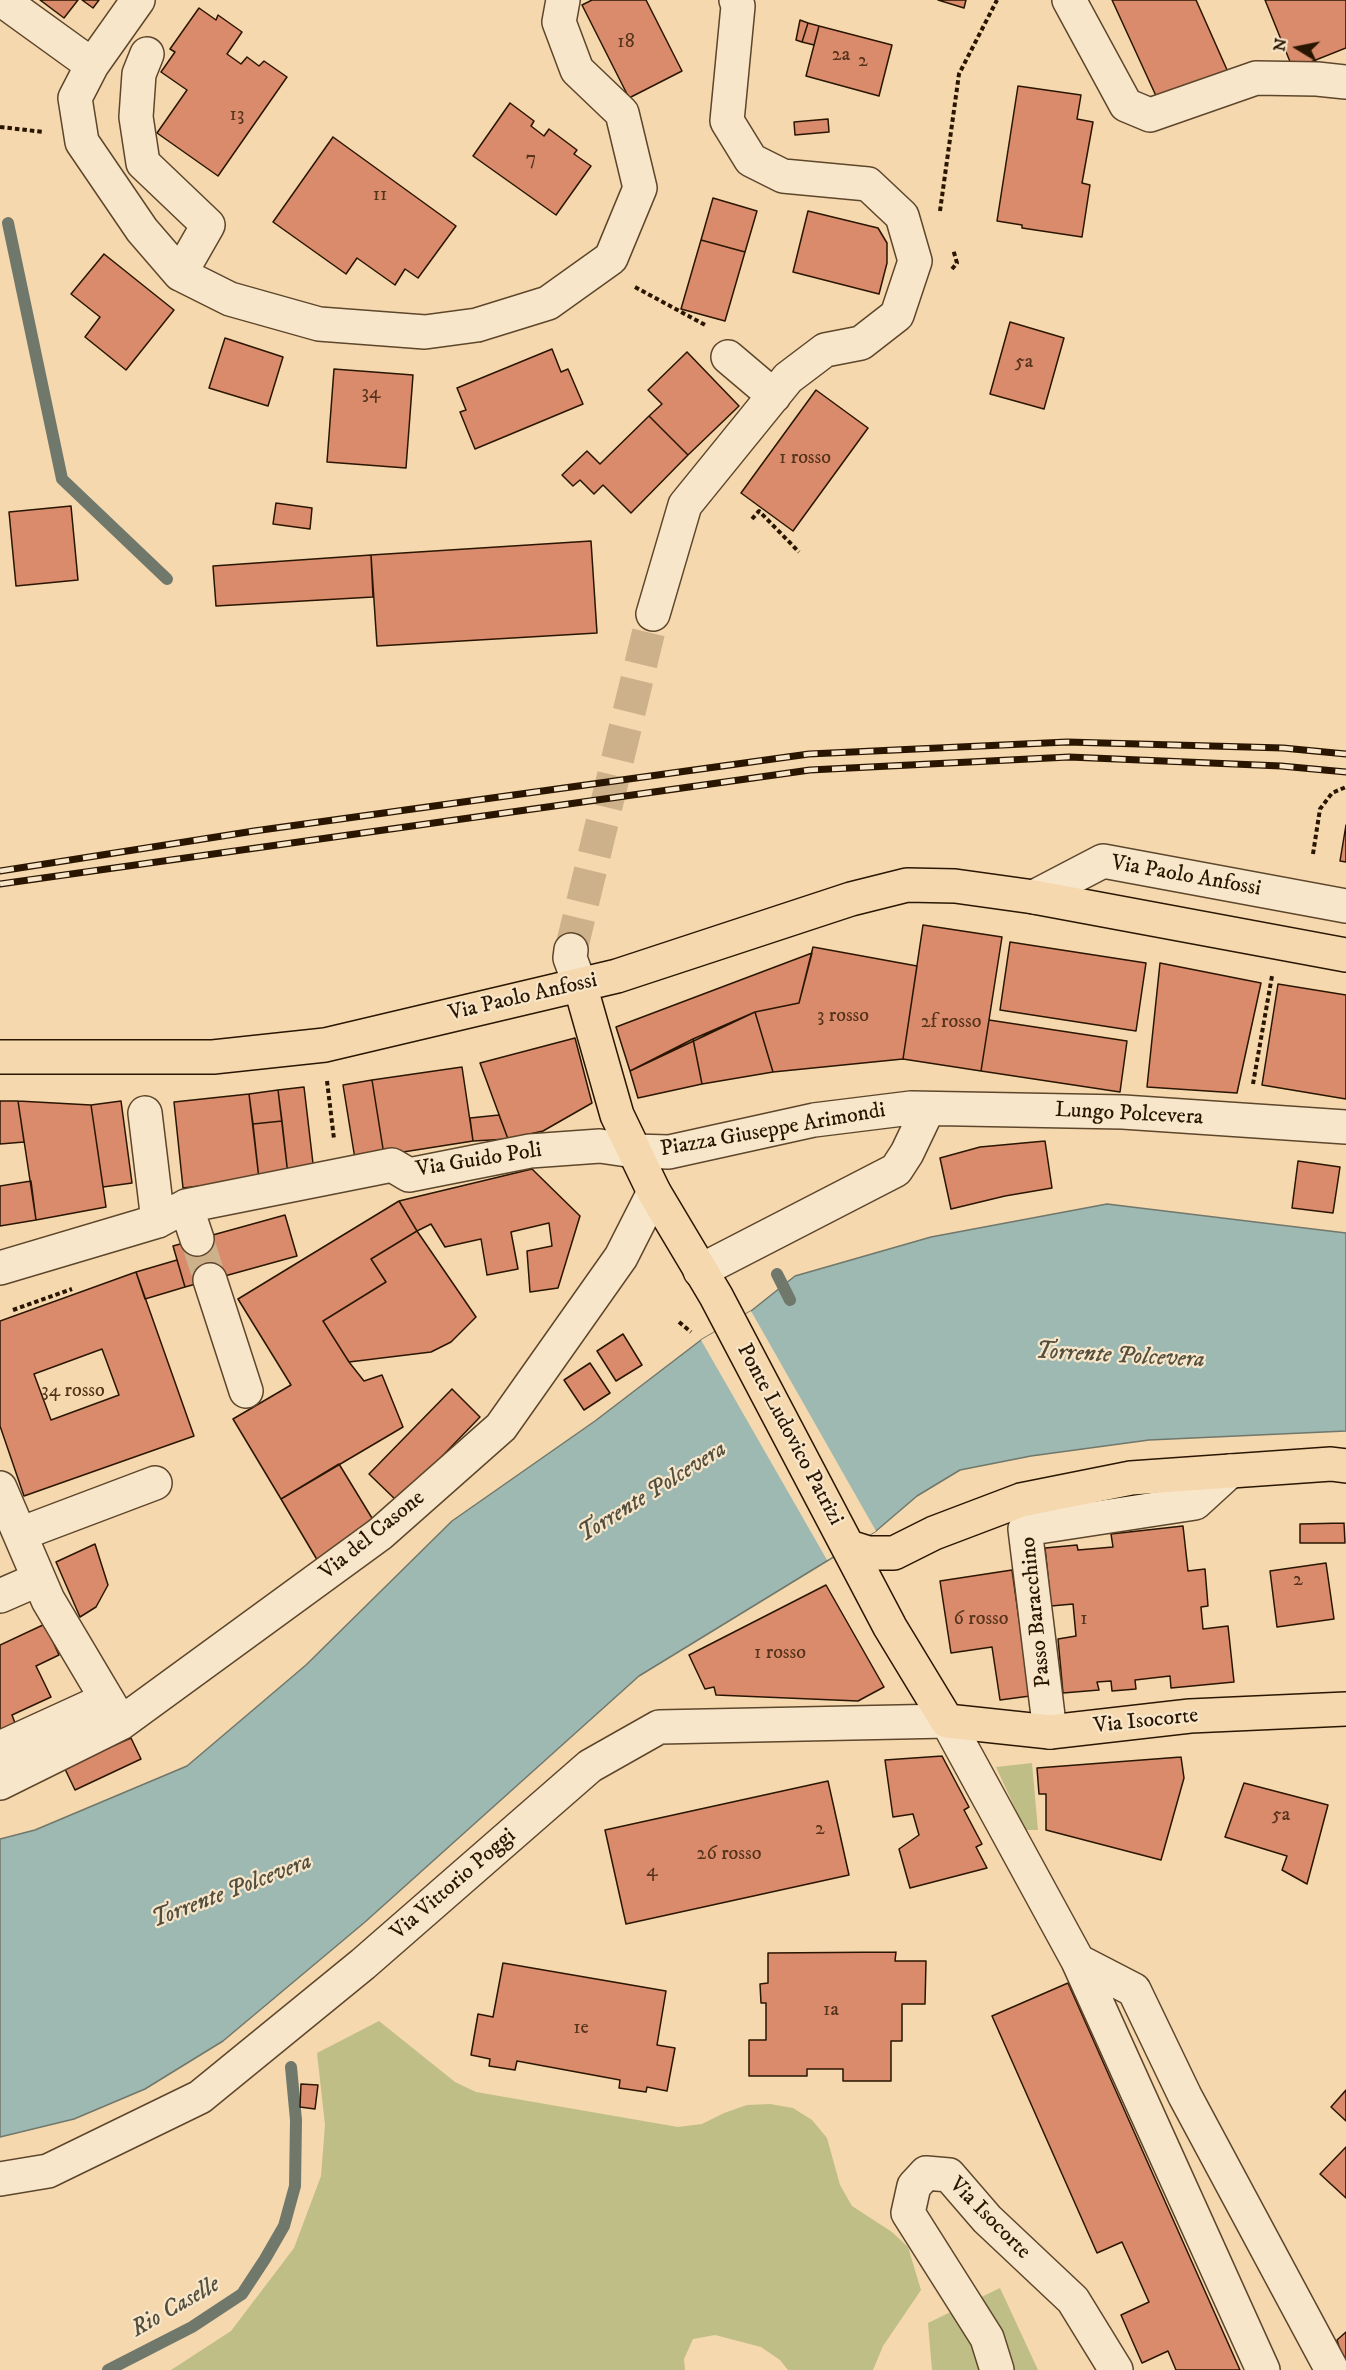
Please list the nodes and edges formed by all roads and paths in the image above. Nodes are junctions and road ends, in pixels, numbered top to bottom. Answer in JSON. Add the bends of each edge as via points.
{"nodes":[{"id":1,"x":2,"y":0,"type":"edge"},
{"id":2,"x":138,"y":0,"type":"edge"},
{"id":3,"x":562,"y":0,"type":"edge"},
{"id":4,"x":1069,"y":0,"type":"edge"},
{"id":5,"x":739,"y":2,"type":"edge"},
{"id":6,"x":147,"y":54,"type":"dead end"},
{"id":7,"x":92,"y":65,"type":"junction"},
{"id":8,"x":1346,"y":82,"type":"edge"},
{"id":9,"x":600,"y":268,"type":"junction"},
{"id":10,"x":180,"y":274,"type":"junction"},
{"id":11,"x":721,"y":344,"type":"joint"},
{"id":12,"x":774,"y":396,"type":"junction"},
{"id":13,"x":752,"y":519,"type":"dead end"},
{"id":14,"x":799,"y":552,"type":"dead end"},
{"id":15,"x":653,"y":614,"type":"tunnel mouth"},
{"id":16,"x":1346,"y":787,"type":"edge"},
{"id":17,"x":1313,"y":854,"type":"dead end"},
{"id":18,"x":1034,"y":897,"type":"junction"},
{"id":19,"x":1346,"y":906,"type":"edge"},
{"id":20,"x":571,"y":951,"type":"tunnel mouth"},
{"id":21,"x":1346,"y":955,"type":"edge"},
{"id":22,"x":1272,"y":976,"type":"dead end"},
{"id":23,"x":579,"y":985,"type":"junction"},
{"id":24,"x":0,"y":1057,"type":"edge"},
{"id":25,"x":328,"y":1095,"type":"dead end"},
{"id":26,"x":920,"y":1108,"type":"junction"},
{"id":27,"x":145,"y":1113,"type":"dead end"},
{"id":28,"x":1247,"y":1121,"type":"junction"},
{"id":29,"x":1346,"y":1127,"type":"edge"},
{"id":30,"x":335,"y":1147,"type":"dead end"},
{"id":31,"x":634,"y":1152,"type":"junction"},
{"id":32,"x":654,"y":1192,"type":"junction"},
{"id":33,"x":166,"y":1208,"type":"junction"},
{"id":34,"x":197,"y":1239,"type":"tunnel mouth"},
{"id":35,"x":0,"y":1268,"type":"edge"},
{"id":36,"x":700,"y":1271,"type":"junction"},
{"id":37,"x":210,"y":1280,"type":"tunnel mouth"},
{"id":38,"x":72,"y":1289,"type":"dead end"},
{"id":39,"x":43,"y":1299,"type":"junction"},
{"id":40,"x":45,"y":1305,"type":"dead end"},
{"id":41,"x":13,"y":1310,"type":"dead end"},
{"id":42,"x":679,"y":1322,"type":"dead end"},
{"id":43,"x":729,"y":1324,"type":"joint"},
{"id":44,"x":691,"y":1332,"type":"dead end"},
{"id":45,"x":246,"y":1391,"type":"dead end"},
{"id":46,"x":1346,"y":1466,"type":"edge"},
{"id":47,"x":1230,"y":1471,"type":"junction"},
{"id":48,"x":155,"y":1483,"type":"dead end"},
{"id":49,"x":0,"y":1488,"type":"edge"},
{"id":50,"x":25,"y":1532,"type":"junction"},
{"id":51,"x":849,"y":1547,"type":"junction"},
{"id":52,"x":894,"y":1553,"type":"junction"},
{"id":53,"x":39,"y":1579,"type":"junction"},
{"id":54,"x":0,"y":1596,"type":"edge"},
{"id":55,"x":890,"y":1627,"type":"junction"},
{"id":56,"x":1346,"y":1709,"type":"edge"},
{"id":57,"x":104,"y":1710,"type":"junction"},
{"id":58,"x":947,"y":1721,"type":"junction"},
{"id":59,"x":1050,"y":1732,"type":"junction"},
{"id":60,"x":0,"y":1748,"type":"edge"},
{"id":61,"x":0,"y":1783,"type":"edge"},
{"id":62,"x":1078,"y":1961,"type":"junction"},
{"id":63,"x":0,"y":2180,"type":"edge"},
{"id":64,"x":996,"y":2370,"type":"edge"},
{"id":65,"x":1116,"y":2370,"type":"edge"},
{"id":66,"x":1263,"y":2370,"type":"edge"},
{"id":67,"x":1332,"y":2370,"type":"edge"}],
"edges":[{"from":1,"to":7,"type":"street"},
{"from":2,"to":7,"type":"street"},
{"from":3,"to":9,"type":"street","via":[[559,22],[577,70],[622,113],[640,188],[611,258]]},
{"from":4,"to":8,"type":"street","via":[[1126,105],[1150,115],[1256,78]]},
{"from":5,"to":12,"type":"street","via":[[727,121],[751,160],[783,176],[868,184],[902,216],[915,261],[897,315],[861,343],[825,350],[788,378]]},
{"from":6,"to":10,"type":"street","via":[[139,74],[136,117],[143,163],[208,225]]},
{"from":7,"to":10,"type":"street","via":[[71,97],[73,146]]},
{"from":9,"to":10,"type":"street","via":[[548,303],[477,325],[425,332],[319,324],[230,299]]},
{"from":9,"to":11,"type":"path"},
{"from":11,"to":12,"type":"street"},
{"from":12,"to":15,"type":"street","via":[[684,505]]},
{"from":13,"to":14,"type":"path","via":[[759,511]]},
{"from":16,"to":17,"type":"path","via":[[1332,793],[1320,809]]},
{"from":18,"to":19,"type":"street","name":"Via Paolo Anfossi","via":[[1103,861]]},
{"from":18,"to":21,"type":"main road","name":"Via Paolo Anfossi"},
{"from":18,"to":23,"type":"main road","name":"Via Paolo Anfossi","via":[[955,886],[907,885]]},
{"from":20,"to":23,"type":"street"},
{"from":22,"to":28,"type":"path"},
{"from":23,"to":24,"type":"main road","name":"Via Paolo Anfossi","via":[[325,1045],[213,1057]]},
{"from":23,"to":31,"type":"main road","name":"Piazza Giuseppe Arimondi","via":[[617,1115]]},
{"from":25,"to":30,"type":"path"},
{"from":26,"to":28,"type":"street","name":"Lungo Polcevera","via":[[1123,1112]]},
{"from":26,"to":31,"type":"street","name":"Piazza Giuseppe Arimondi","via":[[814,1120],[669,1152]]},
{"from":26,"to":36,"type":"street","name":"Piazza Giuseppe Arimondi","via":[[907,1154],[896,1170]]},
{"from":27,"to":33,"type":"street"},
{"from":28,"to":29,"type":"street","name":"Lungo Polcevera"},
{"from":31,"to":32,"type":"main road","name":"Piazza Giuseppe Arimondi"},
{"from":31,"to":33,"type":"street","name":"Via Guido Poli","via":[[600,1146],[530,1151],[409,1174],[392,1165]]},
{"from":32,"to":36,"type":"main road","name":"Piazza Giuseppe Arimondi"},
{"from":32,"to":57,"type":"street","name":"Via del Casone","via":[[621,1257],[501,1427],[380,1534]]},
{"from":33,"to":34,"type":"street"},
{"from":33,"to":35,"type":"street","name":"Via Guido Poli"},
{"from":36,"to":43,"type":"main road","name":"Piazza Giuseppe Arimondi"},
{"from":37,"to":45,"type":"street"},
{"from":38,"to":39,"type":"path"},
{"from":39,"to":40,"type":"path"},
{"from":39,"to":41,"type":"path"},
{"from":42,"to":44,"type":"path"},
{"from":43,"to":51,"type":"main road","name":"Ponte Ludovico Patrizi"},
{"from":46,"to":47,"type":"main road"},
{"from":47,"to":52,"type":"main road","via":[[1131,1478],[1021,1500],[934,1533]]},
{"from":47,"to":59,"type":"street","name":"Passo Baracchino","via":[[1195,1503],[1025,1529]]},
{"from":48,"to":50,"type":"street"},
{"from":49,"to":50,"type":"street"},
{"from":50,"to":53,"type":"street"},
{"from":51,"to":52,"type":"main road","via":[[868,1553]]},
{"from":51,"to":55,"type":"main road"},
{"from":52,"to":55,"type":"main road","via":[[887,1591]]},
{"from":53,"to":54,"type":"street"},
{"from":53,"to":57,"type":"street"},
{"from":55,"to":58,"type":"main road"},
{"from":56,"to":59,"type":"main road","name":"Via Isocorte","via":[[1190,1716]]},
{"from":57,"to":60,"type":"street"},
{"from":57,"to":61,"type":"street","name":"Via del Casone"},
{"from":58,"to":59,"type":"main road","name":"Via Isocorte"},
{"from":58,"to":62,"type":"street"},
{"from":58,"to":63,"type":"street","name":"Via Vittorio Poggi","via":[[659,1727],[590,1766],[363,1965],[200,2097],[48,2171]]},
{"from":62,"to":66,"type":"street"},
{"from":62,"to":67,"type":"street","via":[[1134,1990],[1185,2096]]},
{"from":64,"to":65,"type":"street","name":"Via Isocorte","via":[[987,2338],[908,2213],[914,2186],[926,2173],[949,2175],[987,2219],[1073,2300]]}]}
